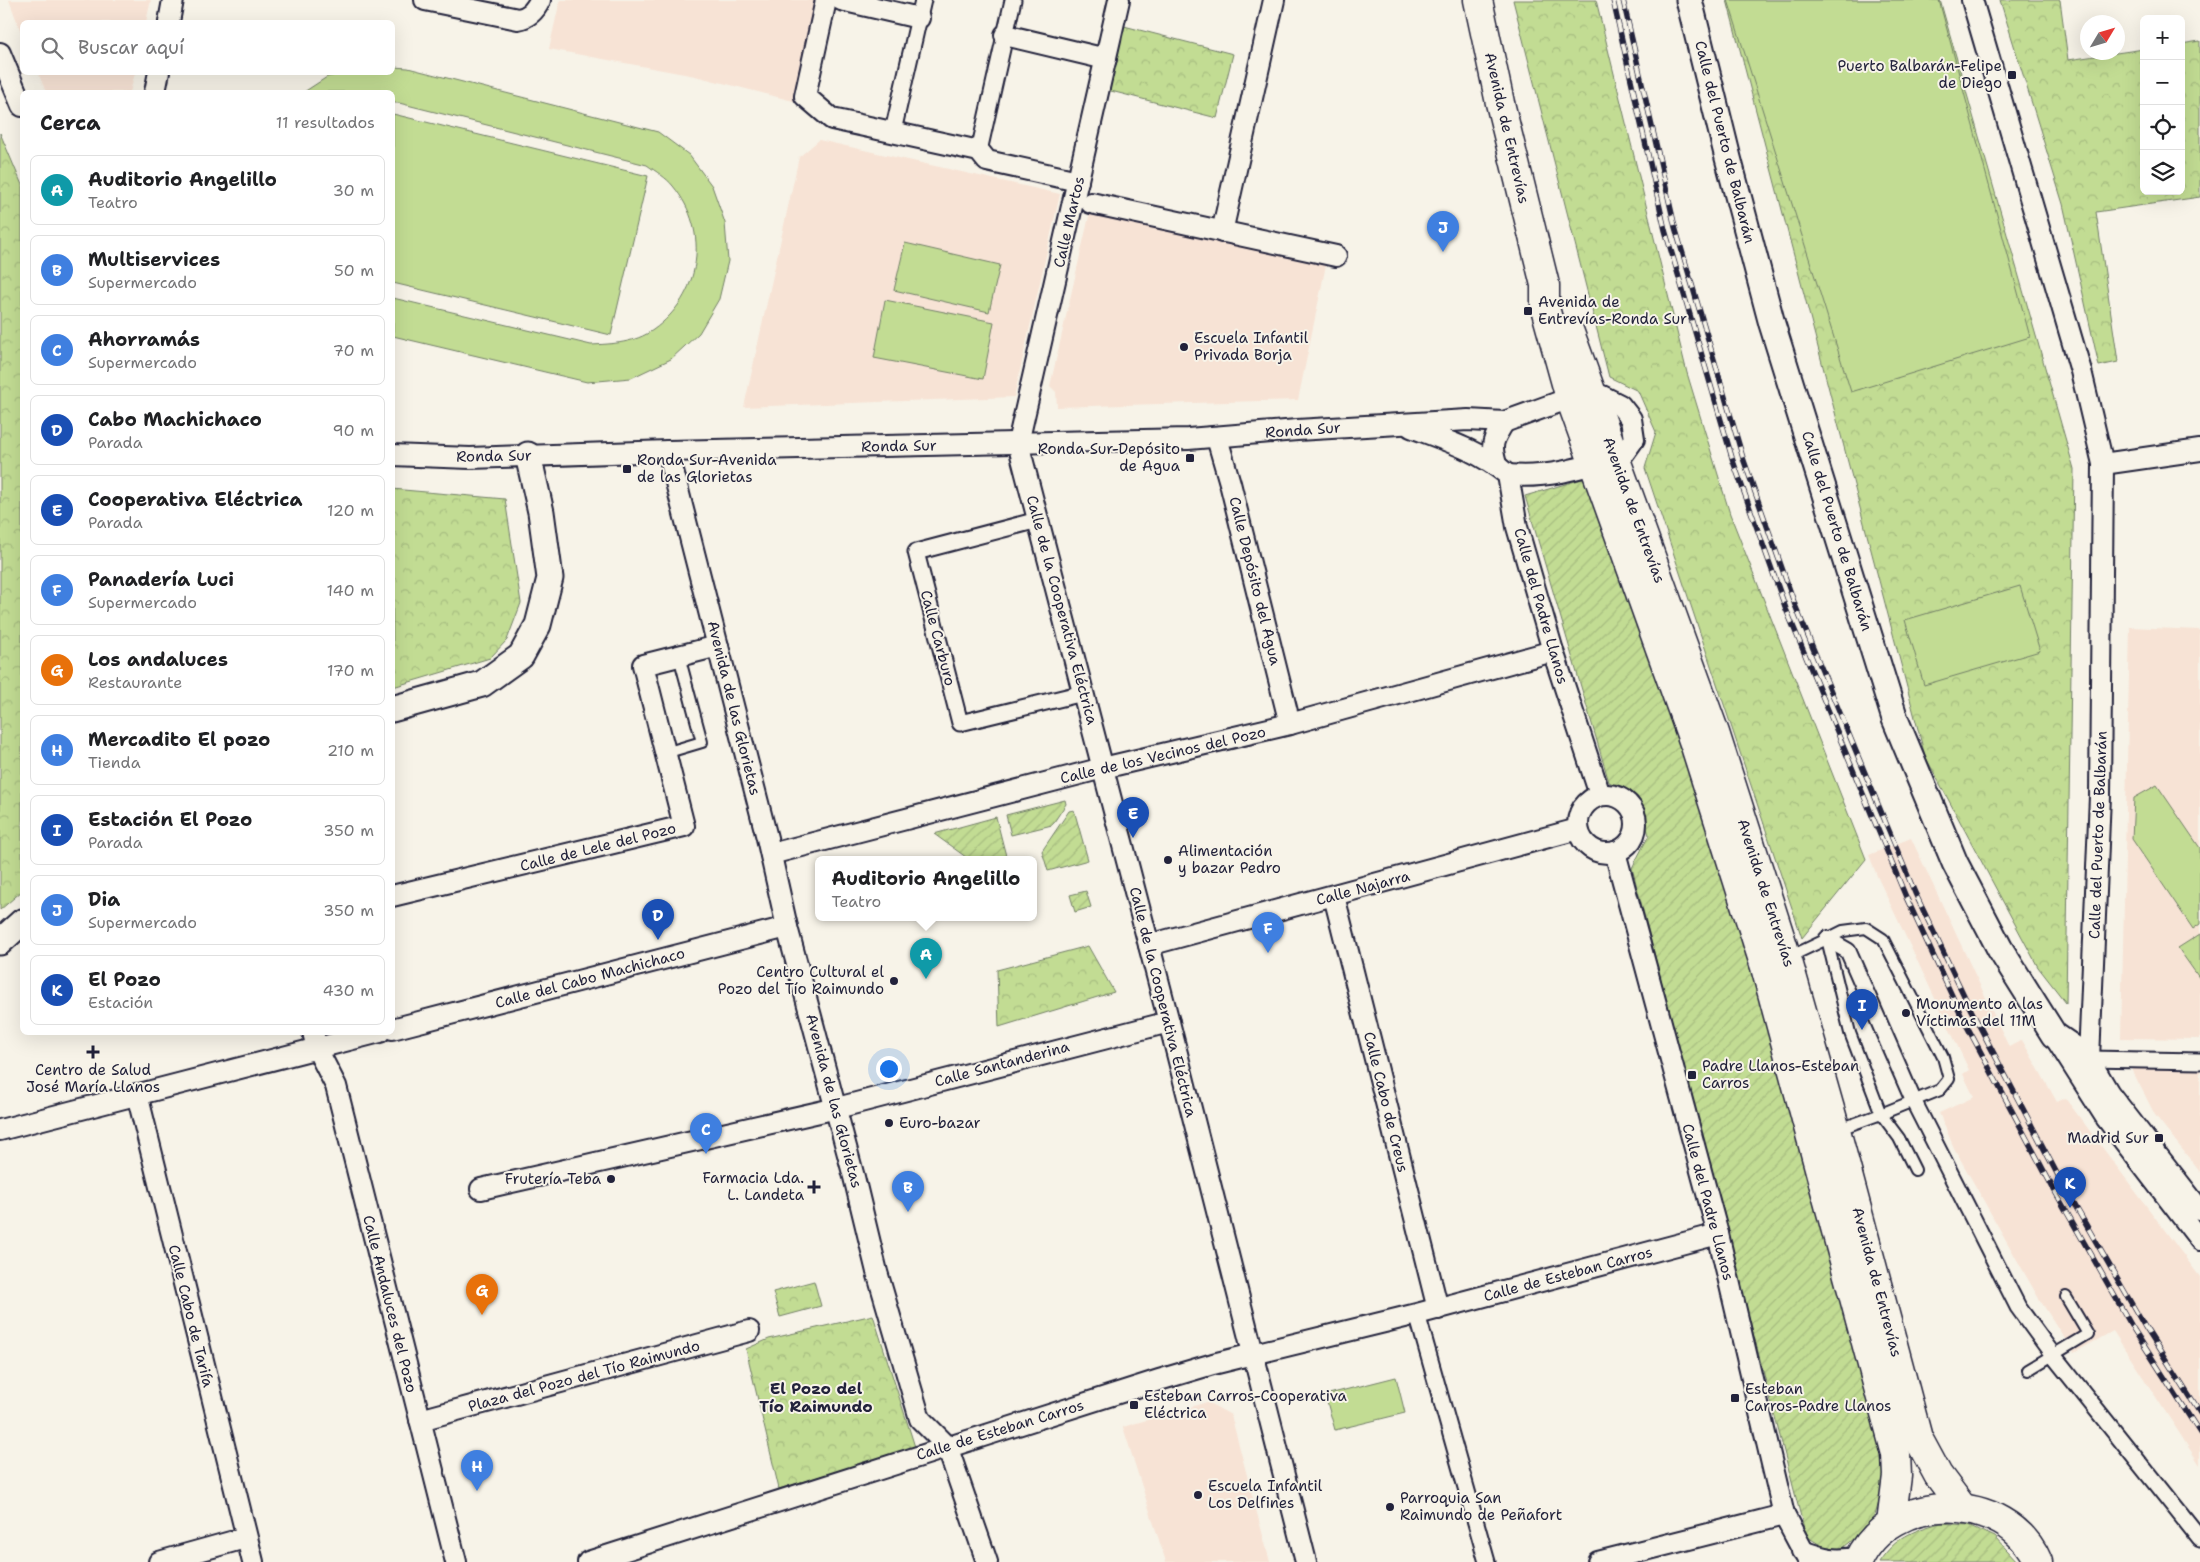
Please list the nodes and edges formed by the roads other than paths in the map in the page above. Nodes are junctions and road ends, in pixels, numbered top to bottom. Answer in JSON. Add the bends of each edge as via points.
{"nodes":[{"id":1,"x":173,"y":0,"type":"edge"},
{"id":2,"x":425,"y":0,"type":"edge"},
{"id":3,"x":826,"y":0,"type":"edge"},
{"id":4,"x":841,"y":0,"type":"edge"},
{"id":5,"x":1013,"y":0,"type":"edge"},
{"id":6,"x":1119,"y":0,"type":"edge"},
{"id":7,"x":1274,"y":0,"type":"edge"},
{"id":8,"x":1478,"y":0,"type":"edge"},
{"id":9,"x":1689,"y":0,"type":"edge"},
{"id":10,"x":1972,"y":0,"type":"edge"},
{"id":11,"x":534,"y":8,"type":"edge"},
{"id":12,"x":921,"y":9,"type":"edge"},
{"id":13,"x":169,"y":20,"type":"edge"},
{"id":14,"x":1005,"y":35,"type":"junction"},
{"id":15,"x":0,"y":53,"type":"edge"},
{"id":16,"x":1106,"y":59,"type":"junction"},
{"id":17,"x":158,"y":75,"type":"edge"},
{"id":18,"x":155,"y":90,"type":"edge"},
{"id":19,"x":20,"y":101,"type":"edge"},
{"id":20,"x":893,"y":131,"type":"junction"},
{"id":21,"x":979,"y":151,"type":"junction"},
{"id":22,"x":1078,"y":181,"type":"junction"},
{"id":23,"x":1091,"y":203,"type":"dead end"},
{"id":24,"x":1222,"y":232,"type":"junction"},
{"id":25,"x":1336,"y":256,"type":"dead end"},
{"id":26,"x":1581,"y":397,"type":"junction"},
{"id":27,"x":1504,"y":422,"type":"junction"},
{"id":28,"x":1405,"y":424,"type":"junction"},
{"id":29,"x":1217,"y":438,"type":"junction"},
{"id":30,"x":1018,"y":443,"type":"junction"},
{"id":31,"x":2200,"y":450,"type":"edge"},
{"id":32,"x":668,"y":451,"type":"junction"},
{"id":33,"x":395,"y":455,"type":"edge"},
{"id":34,"x":528,"y":455,"type":"junction"},
{"id":35,"x":1605,"y":461,"type":"junction"},
{"id":36,"x":2103,"y":464,"type":"junction"},
{"id":37,"x":1502,"y":469,"type":"junction"},
{"id":38,"x":1038,"y":520,"type":"junction"},
{"id":39,"x":718,"y":646,"type":"junction"},
{"id":40,"x":1553,"y":651,"type":"junction"},
{"id":41,"x":679,"y":656,"type":"junction"},
{"id":42,"x":1083,"y":693,"type":"junction"},
{"id":43,"x":395,"y":708,"type":"edge"},
{"id":44,"x":1290,"y":724,"type":"junction"},
{"id":45,"x":665,"y":753,"type":"junction"},
{"id":46,"x":1102,"y":768,"type":"junction"},
{"id":47,"x":1600,"y":795,"type":"junction"},
{"id":48,"x":1578,"y":829,"type":"junction"},
{"id":49,"x":1615,"y":852,"type":"junction"},
{"id":50,"x":771,"y":854,"type":"junction"},
{"id":51,"x":395,"y":895,"type":"edge"},
{"id":52,"x":1334,"y":896,"type":"junction"},
{"id":53,"x":20,"y":924,"type":"edge"},
{"id":54,"x":787,"y":927,"type":"junction"},
{"id":55,"x":1827,"y":939,"type":"junction"},
{"id":56,"x":0,"y":942,"type":"edge"},
{"id":57,"x":1149,"y":945,"type":"junction"},
{"id":58,"x":1776,"y":962,"type":"junction"},
{"id":59,"x":1169,"y":1022,"type":"junction"},
{"id":60,"x":395,"y":1028,"type":"edge"},
{"id":61,"x":358,"y":1035,"type":"edge"},
{"id":62,"x":2054,"y":1035,"type":"junction"},
{"id":63,"x":315,"y":1041,"type":"edge"},
{"id":64,"x":2089,"y":1059,"type":"junction"},
{"id":65,"x":2200,"y":1061,"type":"edge"},
{"id":66,"x":137,"y":1094,"type":"junction"},
{"id":67,"x":1914,"y":1102,"type":"junction"},
{"id":68,"x":837,"y":1108,"type":"junction"},
{"id":69,"x":1880,"y":1114,"type":"junction"},
{"id":70,"x":0,"y":1130,"type":"edge"},
{"id":71,"x":1836,"y":1130,"type":"junction"},
{"id":72,"x":1915,"y":1170,"type":"dead end"},
{"id":73,"x":481,"y":1189,"type":"dead end"},
{"id":74,"x":2200,"y":1210,"type":"edge"},
{"id":75,"x":1718,"y":1234,"type":"junction"},
{"id":76,"x":2200,"y":1240,"type":"edge"},
{"id":77,"x":2066,"y":1297,"type":"dead end"},
{"id":78,"x":1438,"y":1309,"type":"junction"},
{"id":79,"x":1417,"y":1314,"type":"junction"},
{"id":80,"x":749,"y":1331,"type":"dead end"},
{"id":81,"x":1253,"y":1355,"type":"junction"},
{"id":82,"x":2053,"y":1355,"type":"junction"},
{"id":83,"x":2028,"y":1370,"type":"dead end"},
{"id":84,"x":420,"y":1420,"type":"junction"},
{"id":85,"x":946,"y":1446,"type":"junction"},
{"id":86,"x":1962,"y":1507,"type":"junction"},
{"id":87,"x":1784,"y":1515,"type":"junction"},
{"id":88,"x":1891,"y":1523,"type":"junction"},
{"id":89,"x":245,"y":1538,"type":"junction"},
{"id":90,"x":2200,"y":1539,"type":"edge"},
{"id":91,"x":1805,"y":1556,"type":"edge"},
{"id":92,"x":1859,"y":1560,"type":"edge"},
{"id":93,"x":159,"y":1562,"type":"edge"},
{"id":94,"x":253,"y":1562,"type":"edge"},
{"id":95,"x":456,"y":1562,"type":"edge"},
{"id":96,"x":588,"y":1562,"type":"edge"},
{"id":97,"x":987,"y":1562,"type":"edge"},
{"id":98,"x":1306,"y":1562,"type":"edge"},
{"id":99,"x":1487,"y":1562,"type":"edge"},
{"id":100,"x":1598,"y":1562,"type":"edge"},
{"id":101,"x":2038,"y":1562,"type":"edge"}],
"edges":[{"from":1,"to":13,"type":"street"},
{"from":2,"to":11,"type":"street","via":[[518,19]]},
{"from":3,"to":20,"type":"street","via":[[805,96],[832,119]]},
{"from":4,"to":12,"type":"street"},
{"from":5,"to":14,"type":"street"},
{"from":6,"to":16,"type":"street","name":"Calle Martos"},
{"from":7,"to":24,"type":"street"},
{"from":8,"to":26,"type":"main road","name":"Avenida de Entrevías","via":[[1545,285],[1562,310]]},
{"from":9,"to":62,"type":"street","name":"Calle del Puerto de Balbarán","via":[[1772,324],[1895,719],[1955,863],[2000,949]]},
{"from":10,"to":36,"type":"street","name":"Calle del Puerto de Balbarán","via":[[2081,372]]},
{"from":12,"to":20,"type":"street"},
{"from":14,"to":16,"type":"street"},
{"from":14,"to":21,"type":"street"},
{"from":15,"to":19,"type":"street"},
{"from":16,"to":22,"type":"street","name":"Calle Martos"},
{"from":17,"to":18,"type":"street"},
{"from":20,"to":21,"type":"street"},
{"from":21,"to":22,"type":"street","via":[[987,161]]},
{"from":22,"to":30,"type":"street","name":"Calle Martos"},
{"from":23,"to":24,"type":"street","name":"Calle Martos"},
{"from":24,"to":25,"type":"street","name":"Calle Martos"},
{"from":26,"to":27,"type":"street","name":"Ronda Sur"},
{"from":26,"to":35,"type":"main road","name":"Avenida de Entrevías"},
{"from":27,"to":28,"type":"street","name":"Ronda Sur","via":[[1468,420]]},
{"from":27,"to":37,"type":"street","name":"Calle del Padre Llanos","via":[[1492,449]]},
{"from":28,"to":29,"type":"street","name":"Ronda Sur"},
{"from":28,"to":37,"type":"street","name":"Ronda Sur","via":[[1471,450]]},
{"from":29,"to":30,"type":"street","name":"Ronda Sur"},
{"from":29,"to":44,"type":"street","name":"Calle Depósito del Agua"},
{"from":30,"to":32,"type":"street","name":"Ronda Sur"},
{"from":30,"to":38,"type":"street","name":"Calle de la Cooperativa Eléctrica"},
{"from":31,"to":36,"type":"street"},
{"from":32,"to":34,"type":"street","name":"Ronda Sur"},
{"from":32,"to":39,"type":"street","name":"Avenida de las Glorietas"},
{"from":33,"to":34,"type":"street","name":"Ronda Sur","via":[[470,458]]},
{"from":34,"to":43,"type":"street","via":[[541,512],[550,578],[538,625],[521,656],[482,684]]},
{"from":35,"to":37,"type":"street","name":"Ronda Sur","via":[[1526,477]]},
{"from":35,"to":58,"type":"main road","name":"Avenida de Entrevías","via":[[1715,733]]},
{"from":36,"to":64,"type":"street","name":"Calle del Puerto de Balbarán","via":[[2101,786]]},
{"from":37,"to":40,"type":"street","name":"Calle del Padre Llanos"},
{"from":38,"to":42,"type":"street","name":"Calle de la Cooperativa Eléctrica"},
{"from":38,"to":42,"type":"street","name":"Calle Carburo","via":[[916,552],[960,723]]},
{"from":39,"to":41,"type":"street","name":"Calle de Lele del Pozo"},
{"from":39,"to":50,"type":"street","name":"Avenida de las Glorietas"},
{"from":40,"to":44,"type":"street","name":"Calle de los Vecinos del Pozo"},
{"from":40,"to":47,"type":"street","name":"Calle del Padre Llanos"},
{"from":41,"to":45,"type":"lane","via":[[702,742]]},
{"from":41,"to":45,"type":"street","name":"Calle de Lele del Pozo","via":[[643,665]]},
{"from":42,"to":46,"type":"street","name":"Calle de la Cooperativa Eléctrica"},
{"from":44,"to":46,"type":"street","name":"Calle de los Vecinos del Pozo"},
{"from":45,"to":51,"type":"street","name":"Calle de Lele del Pozo","via":[[684,826]]},
{"from":46,"to":50,"type":"street","name":"Calle de los Vecinos del Pozo"},
{"from":46,"to":57,"type":"street","name":"Calle de la Cooperativa Eléctrica"},
{"from":47,"to":48,"type":"street","via":[[1588,800],[1582,808],[1577,820]]},
{"from":47,"to":49,"type":"street","via":[[1621,798],[1635,816],[1636,828],[1632,839]]},
{"from":48,"to":49,"type":"street","via":[[1583,842],[1592,850],[1603,854]]},
{"from":48,"to":52,"type":"street","name":"Calle Najarra"},
{"from":49,"to":75,"type":"street","name":"Calle del Padre Llanos"},
{"from":50,"to":54,"type":"street","name":"Avenida de las Glorietas"},
{"from":52,"to":57,"type":"street","name":"Calle Najarra"},
{"from":52,"to":78,"type":"street","name":"Calle Cabo de Creus"},
{"from":53,"to":56,"type":"street"},
{"from":54,"to":60,"type":"street","name":"Calle del Cabo Machichaco"},
{"from":54,"to":68,"type":"street","name":"Avenida de las Glorietas"},
{"from":55,"to":58,"type":"lane"},
{"from":55,"to":67,"type":"street","via":[[1848,951]]},
{"from":55,"to":67,"type":"lane","via":[[1843,931],[1866,928],[1883,939],[1943,1057],[1949,1080],[1940,1090]]},
{"from":55,"to":69,"type":"lane","via":[[1850,1033]]},
{"from":57,"to":59,"type":"street","name":"Calle de la Cooperativa Eléctrica"},
{"from":58,"to":71,"type":"main road","name":"Avenida de Entrevías"},
{"from":58,"to":88,"type":"main road","name":"Avenida de Entrevías","via":[[1896,1454],[1897,1476]]},
{"from":59,"to":68,"type":"street","name":"Calle Santanderina"},
{"from":59,"to":81,"type":"street","name":"Calle de la Cooperativa Eléctrica"},
{"from":61,"to":63,"type":"street"},
{"from":62,"to":64,"type":"street","name":"Calle del Puerto de Balbarán"},
{"from":62,"to":76,"type":"street","name":"Calle del Puerto de Balbarán","via":[[2106,1119]]},
{"from":63,"to":66,"type":"street"},
{"from":63,"to":84,"type":"street","name":"Calle Andaluces del Pozo","via":[[336,1086]]},
{"from":64,"to":65,"type":"street"},
{"from":64,"to":74,"type":"street","name":"Calle del Puerto de Balbarán","via":[[2109,1093]]},
{"from":66,"to":70,"type":"street"},
{"from":66,"to":89,"type":"street","name":"Calle Cabo de Tarifa"},
{"from":67,"to":69,"type":"lane"},
{"from":67,"to":82,"type":"street","via":[[2018,1307]]},
{"from":68,"to":73,"type":"street"},
{"from":68,"to":85,"type":"street","name":"Avenida de las Glorietas","via":[[877,1272],[920,1419]]},
{"from":69,"to":71,"type":"lane"},
{"from":69,"to":72,"type":"lane","via":[[1899,1138]]},
{"from":71,"to":86,"type":"main road","name":"Avenida de Entrevías","via":[[1918,1438],[1938,1475]]},
{"from":75,"to":78,"type":"street","name":"Calle de Esteban Carros"},
{"from":75,"to":87,"type":"street","name":"Calle del Padre Llanos"},
{"from":77,"to":82,"type":"lane","via":[[2088,1334]]},
{"from":78,"to":79,"type":"street","name":"Calle de Esteban Carros"},
{"from":79,"to":81,"type":"street","name":"Calle de Esteban Carros"},
{"from":79,"to":99,"type":"street"},
{"from":80,"to":84,"type":"street","name":"Plaza del Pozo del Tío Raimundo"},
{"from":81,"to":85,"type":"street","name":"Calle de Esteban Carros","via":[[1159,1380]]},
{"from":81,"to":98,"type":"street","name":"Calle de la Cooperativa Eléctrica"},
{"from":82,"to":83,"type":"lane"},
{"from":82,"to":90,"type":"street"},
{"from":84,"to":95,"type":"street","name":"Calle Andaluces del Pozo"},
{"from":85,"to":96,"type":"street","name":"Calle de Esteban Carros"},
{"from":85,"to":97,"type":"street","name":"Avenida de las Glorietas"},
{"from":86,"to":88,"type":"main road","via":[[1925,1508]]},
{"from":86,"to":101,"type":"main road","via":[[1990,1515],[2015,1532]]},
{"from":87,"to":91,"type":"street","name":"Calle del Padre Llanos"},
{"from":87,"to":100,"type":"street"},
{"from":88,"to":92,"type":"main road","via":[[1879,1533]]},
{"from":89,"to":93,"type":"street"},
{"from":89,"to":94,"type":"street","name":"Calle Cabo de Tarifa"},
{"from":91,"to":92,"type":"street","name":"Calle del Padre Llanos"}]}
